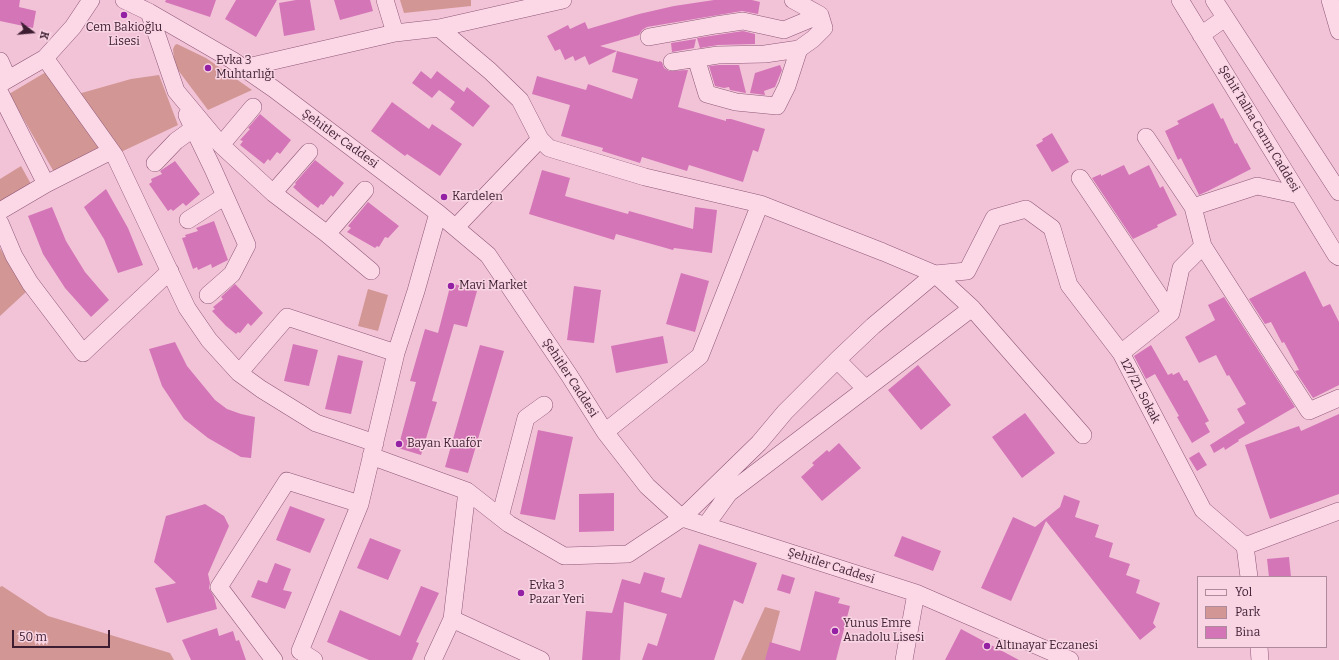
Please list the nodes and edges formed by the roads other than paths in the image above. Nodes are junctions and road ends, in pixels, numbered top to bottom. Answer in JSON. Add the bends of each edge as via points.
{"nodes":[{"id":1,"x":91,"y":0,"type":"edge"},
{"id":2,"x":124,"y":0,"type":"edge"},
{"id":3,"x":385,"y":0,"type":"edge"},
{"id":4,"x":563,"y":0,"type":"edge"},
{"id":5,"x":793,"y":0,"type":"edge"},
{"id":6,"x":1180,"y":0,"type":"edge"},
{"id":7,"x":1214,"y":0,"type":"edge"},
{"id":8,"x":1330,"y":0,"type":"edge"},
{"id":9,"x":149,"y":12,"type":"junction"},
{"id":10,"x":820,"y":15,"type":"junction"},
{"id":11,"x":1225,"y":18,"type":"junction"},
{"id":12,"x":439,"y":28,"type":"junction"},
{"id":13,"x":1339,"y":31,"type":"edge"},
{"id":14,"x":395,"y":33,"type":"junction"},
{"id":15,"x":1201,"y":35,"type":"junction"},
{"id":16,"x":649,"y":37,"type":"dead end"},
{"id":17,"x":799,"y":49,"type":"junction"},
{"id":18,"x":45,"y":58,"type":"junction"},
{"id":19,"x":696,"y":58,"type":"junction"},
{"id":20,"x":0,"y":61,"type":"edge"},
{"id":21,"x":672,"y":62,"type":"dead end"},
{"id":22,"x":243,"y":68,"type":"junction"},
{"id":23,"x":3,"y":85,"type":"edge"},
{"id":24,"x":176,"y":91,"type":"junction"},
{"id":25,"x":253,"y":107,"type":"dead end"},
{"id":26,"x":194,"y":128,"type":"junction"},
{"id":27,"x":1146,"y":137,"type":"dead end"},
{"id":28,"x":540,"y":139,"type":"junction"},
{"id":29,"x":221,"y":145,"type":"junction"},
{"id":30,"x":111,"y":151,"type":"junction"},
{"id":31,"x":309,"y":152,"type":"dead end"},
{"id":32,"x":155,"y":163,"type":"dead end"},
{"id":33,"x":1080,"y":178,"type":"dead end"},
{"id":34,"x":46,"y":184,"type":"junction"},
{"id":35,"x":365,"y":190,"type":"dead end"},
{"id":36,"x":1339,"y":192,"type":"edge"},
{"id":37,"x":273,"y":193,"type":"junction"},
{"id":38,"x":1299,"y":195,"type":"junction"},
{"id":39,"x":225,"y":196,"type":"junction"},
{"id":40,"x":760,"y":204,"type":"junction"},
{"id":41,"x":1193,"y":207,"type":"junction"},
{"id":42,"x":0,"y":211,"type":"edge"},
{"id":43,"x":438,"y":212,"type":"junction"},
{"id":44,"x":188,"y":220,"type":"dead end"},
{"id":45,"x":0,"y":222,"type":"edge"},
{"id":46,"x":456,"y":227,"type":"junction"},
{"id":47,"x":327,"y":234,"type":"junction"},
{"id":48,"x":1203,"y":246,"type":"junction"},
{"id":49,"x":1339,"y":257,"type":"edge"},
{"id":50,"x":170,"y":271,"type":"junction"},
{"id":51,"x":371,"y":271,"type":"dead end"},
{"id":52,"x":935,"y":274,"type":"junction"},
{"id":53,"x":208,"y":295,"type":"dead end"},
{"id":54,"x":972,"y":308,"type":"junction"},
{"id":55,"x":1172,"y":313,"type":"junction"},
{"id":56,"x":396,"y":353,"type":"junction"},
{"id":57,"x":1121,"y":354,"type":"junction"},
{"id":58,"x":837,"y":360,"type":"junction"},
{"id":59,"x":239,"y":373,"type":"junction"},
{"id":60,"x":866,"y":389,"type":"junction"},
{"id":61,"x":1339,"y":398,"type":"edge"},
{"id":62,"x":544,"y":405,"type":"dead end"},
{"id":63,"x":605,"y":432,"type":"junction"},
{"id":64,"x":1083,"y":435,"type":"dead end"},
{"id":65,"x":373,"y":449,"type":"junction"},
{"id":66,"x":467,"y":491,"type":"junction"},
{"id":67,"x":360,"y":504,"type":"junction"},
{"id":68,"x":1339,"y":511,"type":"edge"},
{"id":69,"x":500,"y":517,"type":"junction"},
{"id":70,"x":682,"y":518,"type":"junction"},
{"id":71,"x":706,"y":526,"type":"junction"},
{"id":72,"x":1245,"y":546,"type":"junction"},
{"id":73,"x":1249,"y":576,"type":"edge"},
{"id":74,"x":916,"y":593,"type":"junction"},
{"id":75,"x":452,"y":619,"type":"junction"},
{"id":76,"x":1259,"y":648,"type":"edge"},
{"id":77,"x":302,"y":657,"type":"edge"},
{"id":78,"x":274,"y":660,"type":"edge"},
{"id":79,"x":433,"y":660,"type":"edge"},
{"id":80,"x":542,"y":660,"type":"edge"},
{"id":81,"x":904,"y":660,"type":"edge"},
{"id":82,"x":1070,"y":660,"type":"edge"},
{"id":83,"x":1260,"y":660,"type":"edge"}],
"edges":[{"from":1,"to":18,"type":"street","via":[[73,27]]},
{"from":2,"to":9,"type":"street","name":"Şehitler Caddesi"},
{"from":3,"to":14,"type":"street"},
{"from":4,"to":12,"type":"street"},
{"from":5,"to":10,"type":"street"},
{"from":6,"to":15,"type":"street","name":"Şehit Talha Carım Caddesi"},
{"from":7,"to":11,"type":"street"},
{"from":8,"to":13,"type":"street"},
{"from":9,"to":22,"type":"street","name":"Şehitler Caddesi"},
{"from":9,"to":24,"type":"street"},
{"from":10,"to":16,"type":"street","via":[[784,30],[743,21]]},
{"from":10,"to":17,"type":"street","via":[[824,28]]},
{"from":11,"to":15,"type":"street"},
{"from":11,"to":36,"type":"street"},
{"from":12,"to":14,"type":"street"},
{"from":12,"to":28,"type":"street","via":[[520,100]]},
{"from":14,"to":22,"type":"street"},
{"from":15,"to":38,"type":"street","name":"Şehit Talha Carım Caddesi"},
{"from":17,"to":19,"type":"street","via":[[765,54]]},
{"from":17,"to":19,"type":"street","via":[[787,86],[777,106],[736,102],[707,94]]},
{"from":18,"to":23,"type":"street"},
{"from":18,"to":30,"type":"street"},
{"from":19,"to":21,"type":"street"},
{"from":20,"to":23,"type":"street"},
{"from":22,"to":43,"type":"street","name":"Şehitler Caddesi"},
{"from":23,"to":34,"type":"street"},
{"from":24,"to":26,"type":"street"},
{"from":24,"to":29,"type":"street"},
{"from":25,"to":29,"type":"street"},
{"from":26,"to":32,"type":"street","via":[[176,141]]},
{"from":26,"to":39,"type":"street"},
{"from":27,"to":41,"type":"street"},
{"from":28,"to":40,"type":"street","via":[[549,148],[637,174]]},
{"from":28,"to":46,"type":"street"},
{"from":29,"to":37,"type":"street"},
{"from":30,"to":34,"type":"street"},
{"from":30,"to":50,"type":"street"},
{"from":31,"to":37,"type":"street"},
{"from":33,"to":55,"type":"street"},
{"from":34,"to":42,"type":"street"},
{"from":35,"to":47,"type":"street"},
{"from":37,"to":47,"type":"street"},
{"from":38,"to":41,"type":"street","via":[[1257,186]]},
{"from":38,"to":49,"type":"street","name":"Şehit Talha Carım Caddesi"},
{"from":39,"to":44,"type":"street"},
{"from":39,"to":53,"type":"street","via":[[247,245],[232,274]]},
{"from":40,"to":52,"type":"street"},
{"from":40,"to":63,"type":"street","via":[[700,356]]},
{"from":41,"to":48,"type":"street"},
{"from":43,"to":46,"type":"street","name":"Şehitler Caddesi"},
{"from":43,"to":56,"type":"street"},
{"from":45,"to":50,"type":"street","via":[[14,256],[30,283],[82,353]]},
{"from":46,"to":63,"type":"street","name":"Şehitler Caddesi","via":[[488,255]]},
{"from":47,"to":51,"type":"street"},
{"from":48,"to":55,"type":"street","via":[[1180,268]]},
{"from":48,"to":61,"type":"street","via":[[1310,411]]},
{"from":50,"to":59,"type":"street","via":[[187,308],[209,340]]},
{"from":52,"to":54,"type":"street"},
{"from":52,"to":57,"type":"street","via":[[967,271],[994,218],[1026,209],[1052,228],[1069,285]]},
{"from":52,"to":58,"type":"street","via":[[872,326]]},
{"from":54,"to":60,"type":"street"},
{"from":54,"to":64,"type":"street"},
{"from":55,"to":57,"type":"street","name":"127/21. Sokak"},
{"from":56,"to":59,"type":"street","via":[[287,318]]},
{"from":56,"to":65,"type":"street"},
{"from":57,"to":72,"type":"street","name":"127/21. Sokak","via":[[1204,510]]},
{"from":58,"to":60,"type":"street"},
{"from":58,"to":70,"type":"street","via":[[785,412],[759,443]]},
{"from":59,"to":65,"type":"street","via":[[316,423]]},
{"from":60,"to":71,"type":"street","via":[[729,493]]},
{"from":62,"to":69,"type":"street","via":[[526,418]]},
{"from":63,"to":70,"type":"street","name":"Şehitler Caddesi","via":[[646,486]]},
{"from":65,"to":66,"type":"street"},
{"from":65,"to":67,"type":"street"},
{"from":66,"to":69,"type":"street"},
{"from":66,"to":75,"type":"street"},
{"from":67,"to":77,"type":"street"},
{"from":67,"to":78,"type":"street","via":[[287,481],[219,587]]},
{"from":68,"to":72,"type":"street"},
{"from":69,"to":70,"type":"street","via":[[564,556],[628,554]]},
{"from":70,"to":71,"type":"street","name":"Şehitler Caddesi"},
{"from":71,"to":74,"type":"street","name":"Şehitler Caddesi"},
{"from":72,"to":73,"type":"street"},
{"from":74,"to":81,"type":"street"},
{"from":74,"to":82,"type":"street","name":"Şehitler Caddesi"},
{"from":75,"to":79,"type":"street"},
{"from":75,"to":80,"type":"street"},
{"from":76,"to":83,"type":"street"}]}
